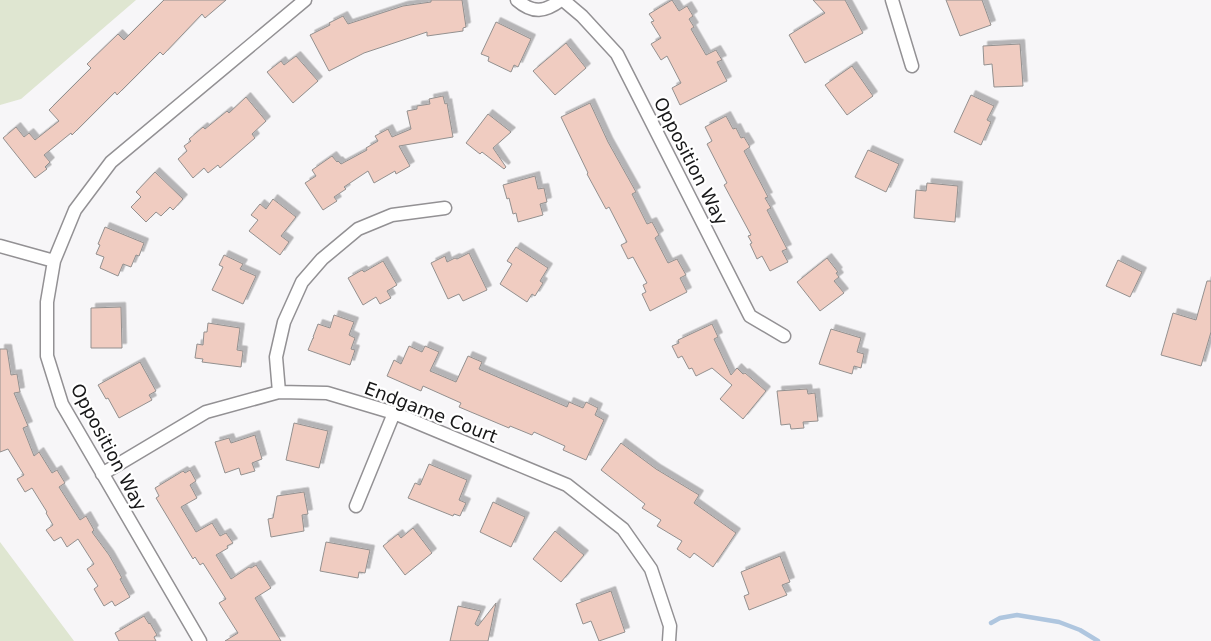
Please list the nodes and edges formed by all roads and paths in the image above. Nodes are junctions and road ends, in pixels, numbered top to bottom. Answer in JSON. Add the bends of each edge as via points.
{"nodes":[{"id":1,"x":305,"y":0,"type":"edge"},
{"id":2,"x":517,"y":0,"type":"edge"},
{"id":3,"x":562,"y":0,"type":"edge"},
{"id":4,"x":892,"y":0,"type":"edge"},
{"id":5,"x":912,"y":66,"type":"dead end"},
{"id":6,"x":445,"y":208,"type":"dead end"},
{"id":7,"x":0,"y":246,"type":"edge"},
{"id":8,"x":54,"y":261,"type":"junction"},
{"id":9,"x":784,"y":336,"type":"dead end"},
{"id":10,"x":279,"y":392,"type":"junction"},
{"id":11,"x":394,"y":413,"type":"junction"},
{"id":12,"x":102,"y":474,"type":"junction"},
{"id":13,"x":356,"y":506,"type":"dead end"},
{"id":14,"x":200,"y":641,"type":"edge"},
{"id":15,"x":669,"y":641,"type":"edge"}],
"edges":[{"from":1,"to":8,"type":"street","name":"Opposition Way","via":[[111,162],[75,210]]},
{"from":2,"to":3,"type":"street","via":[[533,10],[552,7]]},
{"from":3,"to":9,"type":"street","name":"Opposition Way","via":[[582,16],[617,54],[750,316]]},
{"from":4,"to":5,"type":"street"},
{"from":6,"to":10,"type":"street","via":[[392,215],[358,229],[322,259],[302,282],[284,322],[276,356]]},
{"from":7,"to":8,"type":"street"},
{"from":8,"to":12,"type":"street","name":"Opposition Way","via":[[47,302],[47,356],[62,404]]},
{"from":10,"to":11,"type":"street","name":"Endgame Court","via":[[327,392]]},
{"from":10,"to":12,"type":"street","name":"Endgame Court","via":[[206,412]]},
{"from":11,"to":13,"type":"street"},
{"from":11,"to":15,"type":"street","name":"Endgame Court","via":[[567,485],[623,529],[651,569],[670,626]]},
{"from":12,"to":14,"type":"street","name":"Opposition Way"}]}
